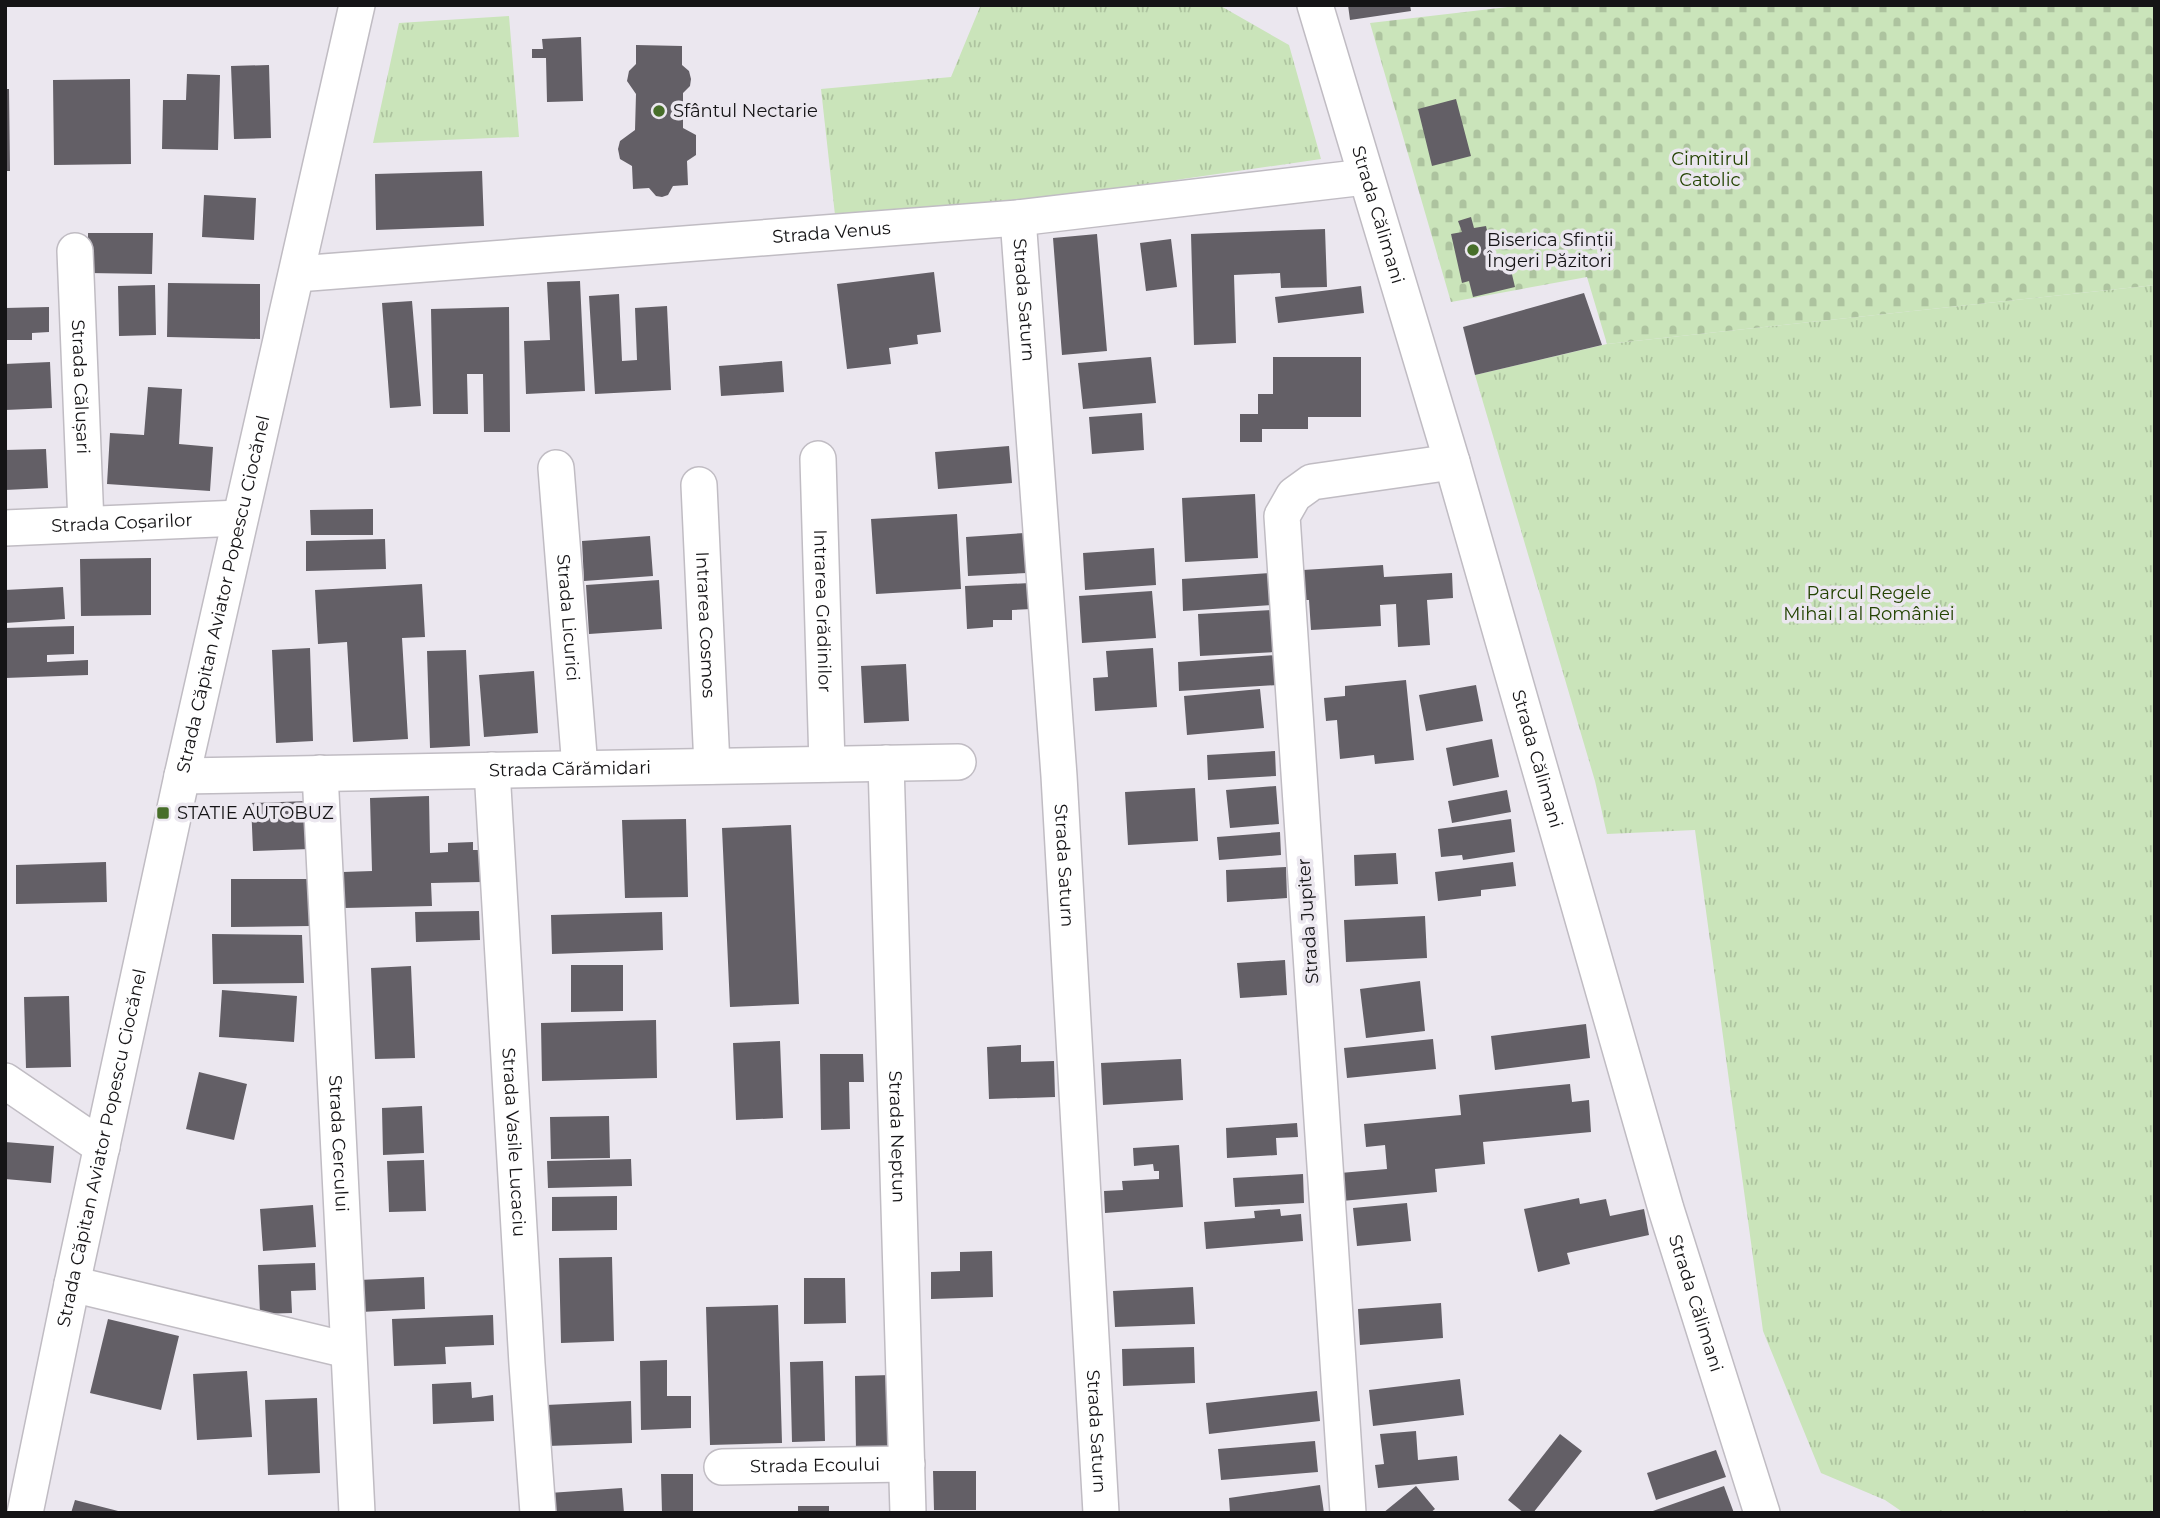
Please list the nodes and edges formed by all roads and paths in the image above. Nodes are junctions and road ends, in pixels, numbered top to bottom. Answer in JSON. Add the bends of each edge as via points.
{"nodes":[{"id":1,"x":357,"y":5,"type":"edge"},
{"id":2,"x":1315,"y":5,"type":"edge"},
{"id":3,"x":1365,"y":177,"type":"junction"},
{"id":4,"x":1018,"y":218,"type":"junction"},
{"id":5,"x":75,"y":251,"type":"dead end"},
{"id":6,"x":297,"y":274,"type":"junction"},
{"id":7,"x":818,"y":459,"type":"dead end"},
{"id":8,"x":1452,"y":462,"type":"junction"},
{"id":9,"x":556,"y":468,"type":"dead end"},
{"id":10,"x":699,"y":485,"type":"dead end"},
{"id":11,"x":240,"y":518,"type":"junction"},
{"id":12,"x":86,"y":524,"type":"junction"},
{"id":13,"x":5,"y":528,"type":"edge"},
{"id":14,"x":958,"y":762,"type":"dead end"},
{"id":15,"x":886,"y":763,"type":"junction"},
{"id":16,"x":827,"y":764,"type":"junction"},
{"id":17,"x":712,"y":766,"type":"junction"},
{"id":18,"x":580,"y":768,"type":"junction"},
{"id":19,"x":492,"y":770,"type":"junction"},
{"id":20,"x":320,"y":773,"type":"junction"},
{"id":21,"x":182,"y":776,"type":"junction"},
{"id":22,"x":5,"y":1081,"type":"edge"},
{"id":23,"x":102,"y":1147,"type":"junction"},
{"id":24,"x":72,"y":1284,"type":"junction"},
{"id":25,"x":347,"y":1350,"type":"junction"},
{"id":26,"x":907,"y":1464,"type":"junction"},
{"id":27,"x":722,"y":1467,"type":"dead end"},
{"id":28,"x":24,"y":1513,"type":"edge"},
{"id":29,"x":357,"y":1513,"type":"edge"},
{"id":30,"x":538,"y":1513,"type":"edge"},
{"id":31,"x":908,"y":1513,"type":"edge"},
{"id":32,"x":1101,"y":1513,"type":"edge"},
{"id":33,"x":1348,"y":1513,"type":"edge"},
{"id":34,"x":1762,"y":1513,"type":"edge"}],
"edges":[{"from":1,"to":6,"type":"street","name":"Strada Căpitan Aviator Popescu Ciocănel"},
{"from":2,"to":3,"type":"street","name":"Strada Călimani"},
{"from":3,"to":4,"type":"street","name":"Strada Venus"},
{"from":3,"to":8,"type":"street","name":"Strada Călimani"},
{"from":4,"to":6,"type":"street","name":"Strada Venus"},
{"from":4,"to":32,"type":"street","name":"Strada Saturn","via":[[1059,776]]},
{"from":5,"to":12,"type":"street","name":"Strada Călușari"},
{"from":6,"to":11,"type":"street","name":"Strada Căpitan Aviator Popescu Ciocănel"},
{"from":7,"to":16,"type":"street","name":"Intrarea Grădinilor"},
{"from":8,"to":33,"type":"street","name":"Strada Jupiter","via":[[1312,482],[1294,495],[1282,516]]},
{"from":8,"to":34,"type":"street","name":"Strada Călimani","via":[[1666,1209]]},
{"from":9,"to":18,"type":"street","name":"Strada Licurici"},
{"from":10,"to":17,"type":"street","name":"Intrarea Cosmos"},
{"from":11,"to":12,"type":"street","name":"Strada Coșarilor"},
{"from":11,"to":21,"type":"street","name":"Strada Căpitan Aviator Popescu Ciocănel"},
{"from":12,"to":13,"type":"street","name":"Strada Coșarilor"},
{"from":14,"to":15,"type":"street","name":"Strada Cărămidari"},
{"from":15,"to":16,"type":"street","name":"Strada Cărămidari"},
{"from":15,"to":26,"type":"street","name":"Strada Neptun"},
{"from":16,"to":17,"type":"street","name":"Strada Cărămidari"},
{"from":17,"to":18,"type":"street","name":"Strada Cărămidari"},
{"from":18,"to":19,"type":"street","name":"Strada Cărămidari"},
{"from":19,"to":20,"type":"street","name":"Strada Cărămidari"},
{"from":19,"to":30,"type":"street","name":"Strada Vasile Lucaciu"},
{"from":20,"to":21,"type":"street","name":"Strada Cărămidari"},
{"from":20,"to":25,"type":"street","name":"Strada Cercului"},
{"from":21,"to":23,"type":"street","name":"Strada Căpitan Aviator Popescu Ciocănel"},
{"from":22,"to":23,"type":"street"},
{"from":23,"to":24,"type":"street","name":"Strada Căpitan Aviator Popescu Ciocănel"},
{"from":24,"to":25,"type":"street"},
{"from":24,"to":28,"type":"street","name":"Strada Căpitan Aviator Popescu Ciocănel"},
{"from":25,"to":29,"type":"street","name":"Strada Cercului"},
{"from":26,"to":27,"type":"street","name":"Strada Ecoului"},
{"from":26,"to":31,"type":"street","name":"Strada Neptun"}]}
